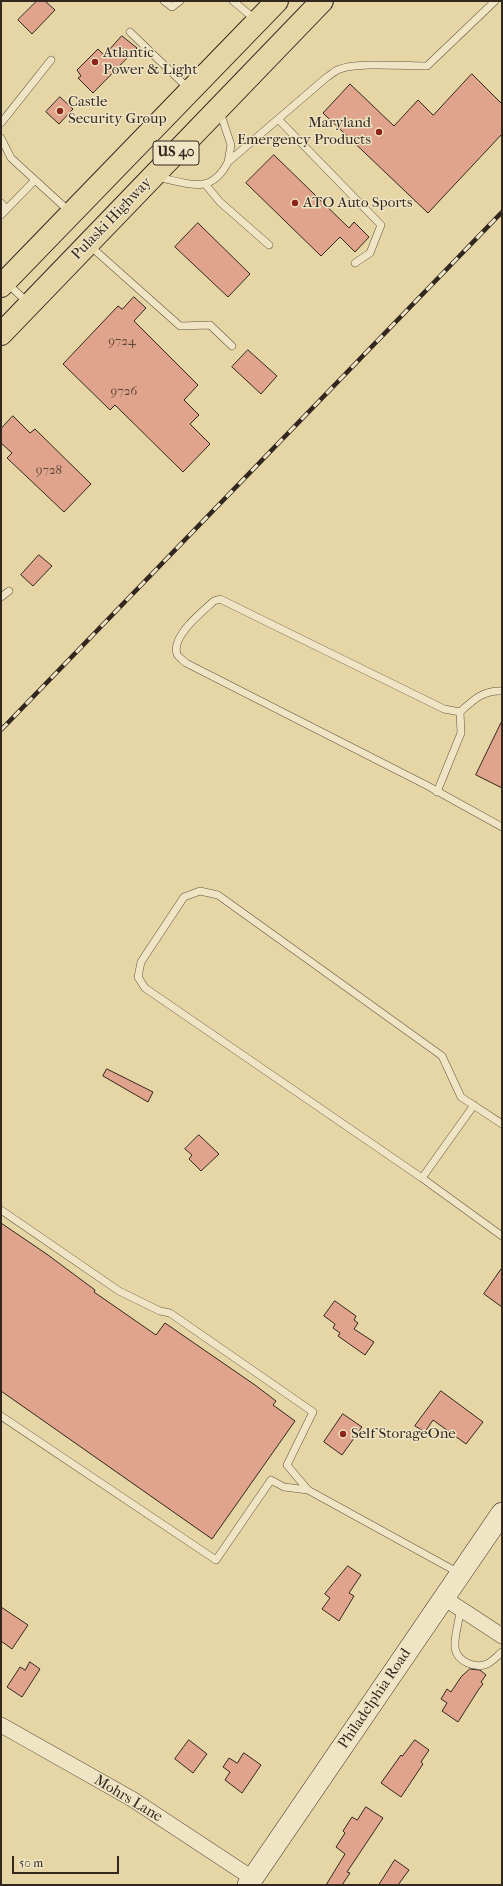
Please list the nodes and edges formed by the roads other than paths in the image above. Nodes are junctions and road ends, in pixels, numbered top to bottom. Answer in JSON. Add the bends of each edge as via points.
{"nodes":[{"id":1,"x":164,"y":1,"type":"edge"},
{"id":2,"x":180,"y":1,"type":"edge"},
{"id":3,"x":233,"y":1,"type":"edge"},
{"id":4,"x":277,"y":1,"type":"edge"},
{"id":5,"x":322,"y":1,"type":"edge"},
{"id":6,"x":495,"y":1,"type":"edge"},
{"id":7,"x":258,"y":21,"type":"junction"},
{"id":8,"x":130,"y":32,"type":"dead end"},
{"id":9,"x":51,"y":60,"type":"dead end"},
{"id":10,"x":191,"y":91,"type":"junction"},
{"id":11,"x":219,"y":108,"type":"junction"},
{"id":12,"x":278,"y":119,"type":"junction"},
{"id":13,"x":1,"y":123,"type":"edge"},
{"id":14,"x":1,"y":138,"type":"edge"},
{"id":15,"x":228,"y":162,"type":"junction"},
{"id":16,"x":153,"y":176,"type":"junction"},
{"id":17,"x":35,"y":180,"type":"junction"},
{"id":18,"x":205,"y":184,"type":"junction"},
{"id":19,"x":1,"y":204,"type":"edge"},
{"id":20,"x":7,"y":209,"type":"junction"},
{"id":21,"x":72,"y":213,"type":"junction"},
{"id":22,"x":1,"y":215,"type":"edge"},
{"id":23,"x":88,"y":244,"type":"junction"},
{"id":24,"x":269,"y":245,"type":"dead end"},
{"id":25,"x":355,"y":263,"type":"dead end"},
{"id":26,"x":2,"y":282,"type":"edge"},
{"id":27,"x":29,"y":304,"type":"junction"},
{"id":28,"x":1,"y":334,"type":"edge"},
{"id":29,"x":232,"y":346,"type":"dead end"},
{"id":30,"x":9,"y":591,"type":"dead end"},
{"id":31,"x":1,"y":597,"type":"edge"},
{"id":32,"x":502,"y":691,"type":"edge"},
{"id":33,"x":460,"y":712,"type":"junction"},
{"id":34,"x":437,"y":792,"type":"junction"},
{"id":35,"x":502,"y":826,"type":"edge"},
{"id":36,"x":474,"y":1106,"type":"junction"},
{"id":37,"x":502,"y":1124,"type":"edge"},
{"id":38,"x":422,"y":1178,"type":"junction"},
{"id":39,"x":1,"y":1210,"type":"edge"},
{"id":40,"x":502,"y":1236,"type":"edge"},
{"id":41,"x":1,"y":1416,"type":"edge"},
{"id":42,"x":308,"y":1490,"type":"junction"},
{"id":43,"x":502,"y":1512,"type":"edge"},
{"id":44,"x":460,"y":1574,"type":"junction"},
{"id":45,"x":453,"y":1603,"type":"junction"},
{"id":46,"x":502,"y":1636,"type":"edge"},
{"id":47,"x":502,"y":1652,"type":"edge"},
{"id":48,"x":1,"y":1725,"type":"edge"},
{"id":49,"x":250,"y":1882,"type":"edge"}],
"edges":[{"from":1,"to":2,"type":"lane","via":[[172,7]]},
{"from":3,"to":7,"type":"lane"},
{"from":4,"to":7,"type":"highway","number":"US 40"},
{"from":5,"to":11,"type":"highway","name":"Pulaski Highway","number":"US 40"},
{"from":6,"to":12,"type":"lane","via":[[428,66],[376,65],[339,69]]},
{"from":7,"to":10,"type":"highway","number":"US 40"},
{"from":8,"to":10,"type":"lane"},
{"from":9,"to":13,"type":"lane"},
{"from":10,"to":21,"type":"highway","number":"US 40"},
{"from":11,"to":15,"type":"lane","via":[[231,145]]},
{"from":11,"to":16,"type":"highway","name":"Pulaski Highway","number":"US 40"},
{"from":12,"to":15,"type":"lane"},
{"from":12,"to":25,"type":"lane","via":[[381,225],[370,252]]},
{"from":14,"to":17,"type":"lane","via":[[11,158]]},
{"from":15,"to":18,"type":"lane","via":[[214,181]]},
{"from":16,"to":18,"type":"lane","via":[[190,184]]},
{"from":16,"to":23,"type":"highway","name":"Pulaski Highway","number":"US 40"},
{"from":17,"to":20,"type":"lane"},
{"from":17,"to":21,"type":"lane"},
{"from":18,"to":24,"type":"lane","via":[[220,202]]},
{"from":19,"to":20,"type":"lane"},
{"from":20,"to":22,"type":"lane"},
{"from":21,"to":26,"type":"highway","number":"US 40"},
{"from":23,"to":27,"type":"highway","name":"Pulaski Highway","number":"US 40"},
{"from":23,"to":29,"type":"lane","via":[[180,326],[210,325]]},
{"from":26,"to":27,"type":"lane"},
{"from":27,"to":28,"type":"highway","name":"Pulaski Highway","number":"US 40"},
{"from":30,"to":31,"type":"lane"},
{"from":32,"to":33,"type":"lane","via":[[477,696]]},
{"from":33,"to":34,"type":"lane","via":[[461,733]]},
{"from":33,"to":34,"type":"lane","via":[[444,709],[220,599],[214,601],[179,636],[177,655],[186,663]]},
{"from":34,"to":35,"type":"lane"},
{"from":36,"to":37,"type":"lane"},
{"from":36,"to":38,"type":"lane"},
{"from":36,"to":38,"type":"lane","via":[[461,1097],[442,1056],[423,1042],[218,895],[200,891],[184,898],[141,962],[138,977],[145,988]]},
{"from":38,"to":40,"type":"lane"},
{"from":39,"to":42,"type":"lane","via":[[119,1291],[160,1311],[170,1313],[313,1412],[287,1465]]},
{"from":41,"to":42,"type":"lane","via":[[216,1560],[271,1480],[284,1487]]},
{"from":42,"to":44,"type":"lane"},
{"from":43,"to":44,"type":"main road","name":"Philadelphia Road"},
{"from":44,"to":45,"type":"main road","name":"Philadelphia Road"},
{"from":45,"to":46,"type":"street"},
{"from":45,"to":47,"type":"lane","via":[[455,1650],[458,1657],[478,1666],[486,1664]]},
{"from":45,"to":49,"type":"main road","name":"Philadelphia Road"},
{"from":48,"to":49,"type":"street","name":"Mohrs Lane","via":[[132,1799]]}]}
